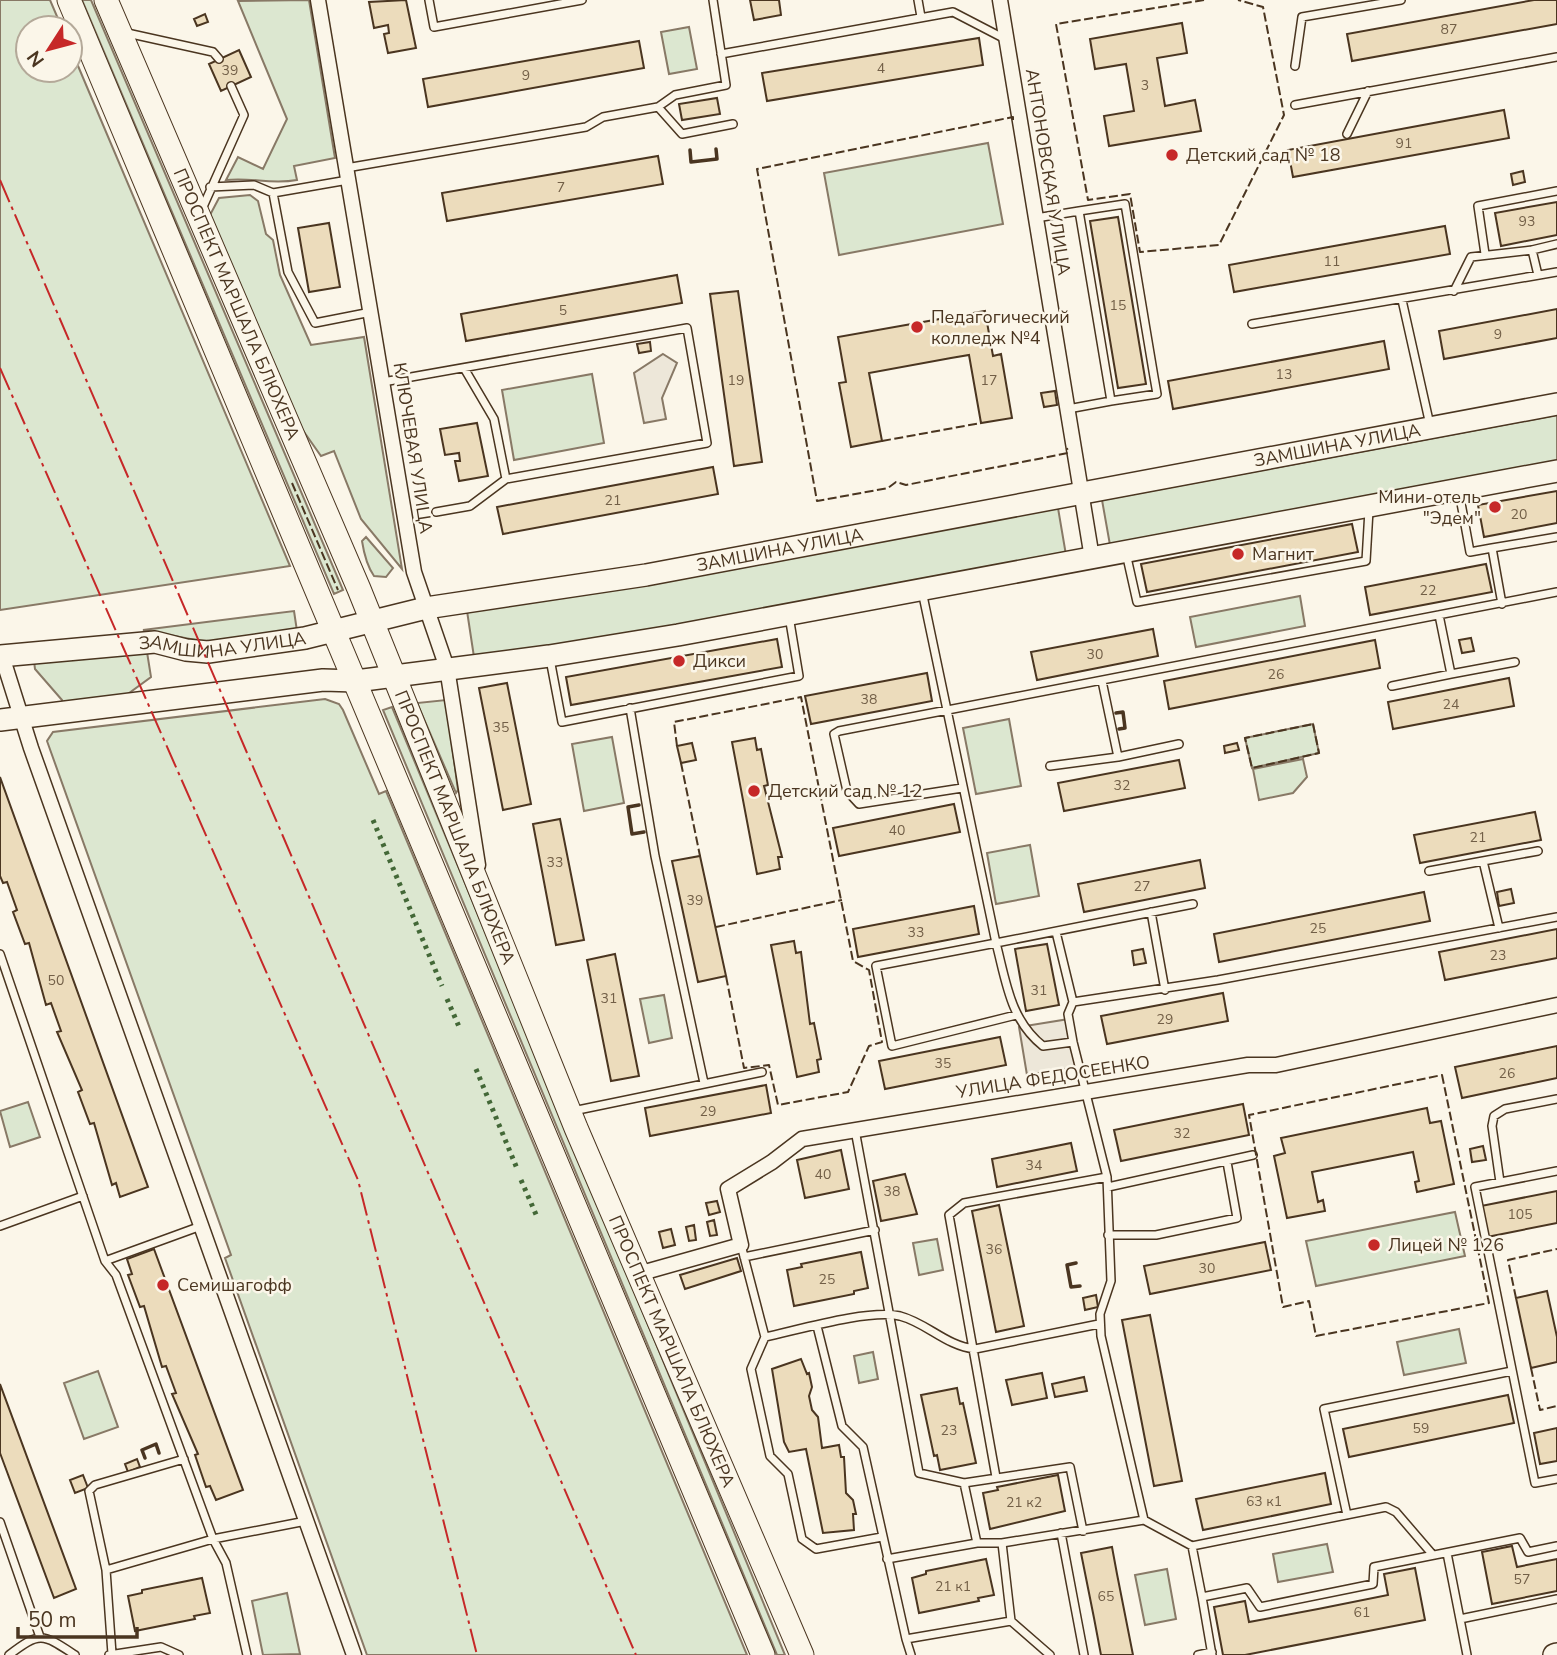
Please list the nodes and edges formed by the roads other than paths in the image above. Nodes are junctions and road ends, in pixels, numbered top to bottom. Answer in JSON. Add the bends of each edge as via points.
{"nodes":[{"id":1,"x":69,"y":0,"type":"edge"},
{"id":2,"x":106,"y":0,"type":"edge"},
{"id":3,"x":318,"y":0,"type":"edge"},
{"id":4,"x":429,"y":0,"type":"edge"},
{"id":5,"x":582,"y":0,"type":"edge"},
{"id":6,"x":713,"y":0,"type":"edge"},
{"id":7,"x":918,"y":0,"type":"edge"},
{"id":8,"x":1000,"y":0,"type":"edge"},
{"id":9,"x":1401,"y":0,"type":"edge"},
{"id":10,"x":921,"y":17,"type":"junction"},
{"id":11,"x":120,"y":32,"type":"junction"},
{"id":12,"x":1007,"y":40,"type":"junction"},
{"id":13,"x":721,"y":54,"type":"junction"},
{"id":14,"x":1557,"y":57,"type":"edge"},
{"id":15,"x":219,"y":59,"type":"dead end"},
{"id":16,"x":1295,"y":66,"type":"dead end"},
{"id":17,"x":231,"y":86,"type":"dead end"},
{"id":18,"x":1368,"y":91,"type":"junction"},
{"id":19,"x":1295,"y":105,"type":"dead end"},
{"id":20,"x":658,"y":107,"type":"junction"},
{"id":21,"x":733,"y":124,"type":"dead end"},
{"id":22,"x":1347,"y":134,"type":"dead end"},
{"id":23,"x":347,"y":174,"type":"junction"},
{"id":24,"x":210,"y":187,"type":"junction"},
{"id":25,"x":1557,"y":191,"type":"edge"},
{"id":26,"x":273,"y":193,"type":"junction"},
{"id":27,"x":1079,"y":211,"type":"junction"},
{"id":28,"x":199,"y":216,"type":"junction"},
{"id":29,"x":1036,"y":218,"type":"junction"},
{"id":30,"x":1557,"y":244,"type":"edge"},
{"id":31,"x":1532,"y":250,"type":"junction"},
{"id":32,"x":1485,"y":254,"type":"junction"},
{"id":33,"x":1557,"y":272,"type":"edge"},
{"id":34,"x":1538,"y":275,"type":"junction"},
{"id":35,"x":1454,"y":291,"type":"junction"},
{"id":36,"x":1402,"y":300,"type":"junction"},
{"id":37,"x":371,"y":313,"type":"junction"},
{"id":38,"x":1252,"y":324,"type":"dead end"},
{"id":39,"x":464,"y":368,"type":"junction"},
{"id":40,"x":383,"y":382,"type":"junction"},
{"id":41,"x":1111,"y":401,"type":"junction"},
{"id":42,"x":1557,"y":404,"type":"edge"},
{"id":43,"x":1067,"y":409,"type":"junction"},
{"id":44,"x":1431,"y":429,"type":"junction"},
{"id":45,"x":1557,"y":471,"type":"edge"},
{"id":46,"x":506,"y":479,"type":"junction"},
{"id":47,"x":1459,"y":489,"type":"junction"},
{"id":48,"x":1081,"y":495,"type":"junction"},
{"id":49,"x":1368,"y":506,"type":"junction"},
{"id":50,"x":436,"y":512,"type":"dead end"},
{"id":51,"x":1557,"y":537,"type":"edge"},
{"id":52,"x":1492,"y":548,"type":"junction"},
{"id":53,"x":1126,"y":552,"type":"junction"},
{"id":54,"x":1092,"y":558,"type":"junction"},
{"id":55,"x":922,"y":590,"type":"junction"},
{"id":56,"x":1557,"y":592,"type":"edge"},
{"id":57,"x":1502,"y":604,"type":"junction"},
{"id":58,"x":426,"y":608,"type":"junction"},
{"id":59,"x":789,"y":615,"type":"junction"},
{"id":60,"x":1439,"y":615,"type":"junction"},
{"id":61,"x":372,"y":620,"type":"junction"},
{"id":62,"x":336,"y":632,"type":"junction"},
{"id":63,"x":1,"y":656,"type":"edge"},
{"id":64,"x":549,"y":656,"type":"junction"},
{"id":65,"x":1515,"y":662,"type":"dead end"},
{"id":66,"x":447,"y":668,"type":"junction"},
{"id":67,"x":1451,"y":674,"type":"junction"},
{"id":68,"x":393,"y":675,"type":"junction"},
{"id":69,"x":356,"y":681,"type":"junction"},
{"id":70,"x":1102,"y":681,"type":"junction"},
{"id":71,"x":1392,"y":686,"type":"dead end"},
{"id":72,"x":630,"y":708,"type":"junction"},
{"id":73,"x":946,"y":712,"type":"junction"},
{"id":74,"x":10,"y":719,"type":"edge"},
{"id":75,"x":1180,"y":744,"type":"dead end"},
{"id":76,"x":1118,"y":757,"type":"junction"},
{"id":77,"x":1050,"y":766,"type":"dead end"},
{"id":78,"x":962,"y":788,"type":"junction"},
{"id":79,"x":1538,"y":851,"type":"dead end"},
{"id":80,"x":1483,"y":861,"type":"junction"},
{"id":81,"x":1429,"y":872,"type":"dead end"},
{"id":82,"x":482,"y":898,"type":"junction"},
{"id":83,"x":1193,"y":904,"type":"dead end"},
{"id":84,"x":1151,"y":912,"type":"junction"},
{"id":85,"x":1557,"y":917,"type":"edge"},
{"id":86,"x":1499,"y":928,"type":"junction"},
{"id":87,"x":1056,"y":932,"type":"junction"},
{"id":88,"x":996,"y":943,"type":"junction"},
{"id":89,"x":0,"y":954,"type":"edge"},
{"id":90,"x":1165,"y":990,"type":"junction"},
{"id":91,"x":1073,"y":1002,"type":"junction"},
{"id":92,"x":1557,"y":1005,"type":"edge"},
{"id":93,"x":1016,"y":1014,"type":"junction"},
{"id":94,"x":1073,"y":1042,"type":"junction"},
{"id":95,"x":762,"y":1072,"type":"dead end"},
{"id":96,"x":704,"y":1083,"type":"junction"},
{"id":97,"x":1088,"y":1091,"type":"junction"},
{"id":98,"x":1557,"y":1100,"type":"edge"},
{"id":99,"x":569,"y":1112,"type":"junction"},
{"id":100,"x":855,"y":1129,"type":"junction"},
{"id":101,"x":1254,"y":1155,"type":"dead end"},
{"id":102,"x":1227,"y":1162,"type":"junction"},
{"id":103,"x":1557,"y":1171,"type":"edge"},
{"id":104,"x":1107,"y":1177,"type":"junction"},
{"id":105,"x":1500,"y":1182,"type":"junction"},
{"id":106,"x":1108,"y":1187,"type":"junction"},
{"id":107,"x":83,"y":1196,"type":"junction"},
{"id":108,"x":0,"y":1226,"type":"edge"},
{"id":109,"x":201,"y":1226,"type":"junction"},
{"id":110,"x":875,"y":1230,"type":"junction"},
{"id":111,"x":1108,"y":1235,"type":"junction"},
{"id":112,"x":743,"y":1251,"type":"junction"},
{"id":113,"x":105,"y":1261,"type":"junction"},
{"id":114,"x":638,"y":1274,"type":"junction"},
{"id":115,"x":889,"y":1317,"type":"junction"},
{"id":116,"x":1099,"y":1324,"type":"junction"},
{"id":117,"x":817,"y":1326,"type":"junction"},
{"id":118,"x":765,"y":1337,"type":"junction"},
{"id":119,"x":975,"y":1349,"type":"junction"},
{"id":120,"x":1512,"y":1371,"type":"junction"},
{"id":121,"x":184,"y":1459,"type":"junction"},
{"id":122,"x":996,"y":1477,"type":"junction"},
{"id":123,"x":1557,"y":1479,"type":"edge"},
{"id":124,"x":964,"y":1483,"type":"junction"},
{"id":125,"x":1347,"y":1515,"type":"junction"},
{"id":126,"x":1144,"y":1520,"type":"junction"},
{"id":127,"x":306,"y":1521,"type":"junction"},
{"id":128,"x":0,"y":1522,"type":"edge"},
{"id":129,"x":1083,"y":1531,"type":"junction"},
{"id":130,"x":1061,"y":1534,"type":"junction"},
{"id":131,"x":882,"y":1537,"type":"junction"},
{"id":132,"x":213,"y":1539,"type":"junction"},
{"id":133,"x":977,"y":1543,"type":"junction"},
{"id":134,"x":1002,"y":1543,"type":"junction"},
{"id":135,"x":1192,"y":1546,"type":"junction"},
{"id":136,"x":1557,"y":1546,"type":"edge"},
{"id":137,"x":1447,"y":1553,"type":"junction"},
{"id":138,"x":1433,"y":1555,"type":"junction"},
{"id":139,"x":887,"y":1559,"type":"junction"},
{"id":140,"x":106,"y":1570,"type":"junction"},
{"id":141,"x":1202,"y":1597,"type":"junction"},
{"id":142,"x":1557,"y":1599,"type":"edge"},
{"id":143,"x":1460,"y":1619,"type":"junction"},
{"id":144,"x":1011,"y":1621,"type":"junction"},
{"id":145,"x":40,"y":1637,"type":"junction"},
{"id":146,"x":906,"y":1639,"type":"junction"},
{"id":147,"x":110,"y":1654,"type":"edge"},
{"id":148,"x":1212,"y":1654,"type":"edge"},
{"id":149,"x":9,"y":1655,"type":"edge"},
{"id":150,"x":75,"y":1655,"type":"edge"},
{"id":151,"x":179,"y":1655,"type":"edge"},
{"id":152,"x":247,"y":1655,"type":"edge"},
{"id":153,"x":354,"y":1655,"type":"edge"},
{"id":154,"x":763,"y":1655,"type":"edge"},
{"id":155,"x":802,"y":1655,"type":"edge"},
{"id":156,"x":911,"y":1655,"type":"edge"},
{"id":157,"x":1050,"y":1655,"type":"edge"},
{"id":158,"x":1084,"y":1655,"type":"edge"},
{"id":159,"x":1198,"y":1655,"type":"edge"},
{"id":160,"x":1467,"y":1655,"type":"edge"}],
"edges":[{"from":1,"to":62,"type":"main road","name":"ПРОСПЕКТ МАРШАЛА БЛЮХЕРА"},
{"from":2,"to":11,"type":"main road","name":"ПРОСПЕКТ МАРШАЛА БЛЮХЕРА"},
{"from":3,"to":23,"type":"street","name":"КЛЮЧЕВАЯ УЛИЦА"},
{"from":4,"to":5,"type":"lane","via":[[434,27]]},
{"from":6,"to":13,"type":"lane"},
{"from":7,"to":10,"type":"lane"},
{"from":8,"to":12,"type":"street","name":"АНТОНОВСКАЯ УЛИЦА"},
{"from":9,"to":16,"type":"lane","via":[[1302,17]]},
{"from":10,"to":12,"type":"lane","via":[[953,12]]},
{"from":10,"to":13,"type":"lane"},
{"from":11,"to":15,"type":"lane","via":[[213,52]]},
{"from":11,"to":28,"type":"main road","name":"ПРОСПЕКТ МАРШАЛА БЛЮХЕРА"},
{"from":12,"to":29,"type":"street","name":"АНТОНОВСКАЯ УЛИЦА"},
{"from":13,"to":20,"type":"lane","via":[[726,85],[675,95]]},
{"from":14,"to":18,"type":"lane"},
{"from":17,"to":24,"type":"lane","via":[[244,115]]},
{"from":18,"to":19,"type":"lane"},
{"from":18,"to":22,"type":"lane"},
{"from":20,"to":21,"type":"lane","via":[[682,134]]},
{"from":20,"to":23,"type":"lane","via":[[603,117],[586,127]]},
{"from":23,"to":26,"type":"lane"},
{"from":23,"to":37,"type":"street","name":"КЛЮЧЕВАЯ УЛИЦА"},
{"from":24,"to":26,"type":"lane","via":[[254,185]]},
{"from":24,"to":28,"type":"lane"},
{"from":25,"to":32,"type":"lane","via":[[1478,206]]},
{"from":26,"to":37,"type":"lane","via":[[288,272],[315,323]]},
{"from":27,"to":29,"type":"lane"},
{"from":27,"to":41,"type":"lane"},
{"from":27,"to":41,"type":"lane","via":[[1125,204],[1145,322],[1157,394]]},
{"from":28,"to":61,"type":"main road","name":"ПРОСПЕКТ МАРШАЛА БЛЮХЕРА"},
{"from":29,"to":43,"type":"street","name":"АНТОНОВСКАЯ УЛИЦА"},
{"from":30,"to":31,"type":"lane"},
{"from":31,"to":32,"type":"lane"},
{"from":31,"to":34,"type":"lane"},
{"from":32,"to":35,"type":"lane","via":[[1471,257]]},
{"from":33,"to":34,"type":"lane"},
{"from":34,"to":35,"type":"lane"},
{"from":35,"to":36,"type":"lane"},
{"from":36,"to":38,"type":"lane"},
{"from":36,"to":44,"type":"lane"},
{"from":37,"to":40,"type":"street","name":"КЛЮЧЕВАЯ УЛИЦА"},
{"from":39,"to":40,"type":"lane"},
{"from":39,"to":46,"type":"lane","via":[[494,419]]},
{"from":39,"to":46,"type":"lane","via":[[687,328],[707,443]]},
{"from":40,"to":58,"type":"street","name":"КЛЮЧЕВАЯ УЛИЦА","via":[[415,578]]},
{"from":41,"to":43,"type":"lane"},
{"from":42,"to":44,"type":"street","name":"ЗАМШИНА УЛИЦА"},
{"from":43,"to":48,"type":"street","name":"АНТОНОВСКАЯ УЛИЦА"},
{"from":44,"to":48,"type":"street","name":"ЗАМШИНА УЛИЦА"},
{"from":45,"to":47,"type":"street"},
{"from":46,"to":50,"type":"lane","via":[[470,506]]},
{"from":47,"to":49,"type":"street"},
{"from":47,"to":52,"type":"lane","via":[[1470,552]]},
{"from":48,"to":54,"type":"street","name":"АНТОНОВСКАЯ УЛИЦА"},
{"from":48,"to":58,"type":"street","name":"ЗАМШИНА УЛИЦА","via":[[646,575]]},
{"from":49,"to":53,"type":"street"},
{"from":49,"to":53,"type":"lane","via":[[1366,561],[1137,602]]},
{"from":51,"to":52,"type":"lane"},
{"from":52,"to":57,"type":"lane"},
{"from":53,"to":54,"type":"street"},
{"from":54,"to":55,"type":"street"},
{"from":55,"to":59,"type":"street"},
{"from":55,"to":73,"type":"lane"},
{"from":56,"to":57,"type":"lane"},
{"from":57,"to":60,"type":"lane"},
{"from":58,"to":61,"type":"street","name":"ЗАМШИНА УЛИЦА"},
{"from":58,"to":66,"type":"street","name":"КЛЮЧЕВАЯ УЛИЦА"},
{"from":59,"to":64,"type":"street"},
{"from":59,"to":72,"type":"lane","via":[[799,676]]},
{"from":60,"to":67,"type":"lane"},
{"from":60,"to":70,"type":"lane"},
{"from":61,"to":62,"type":"street","name":"ЗАМШИНА УЛИЦА"},
{"from":61,"to":68,"type":"main road","name":"ПРОСПЕКТ МАРШАЛА БЛЮХЕРА"},
{"from":62,"to":63,"type":"street","name":"ЗАМШИНА УЛИЦА","via":[[208,652],[155,642]]},
{"from":62,"to":69,"type":"main road","name":"ПРОСПЕКТ МАРШАЛА БЛЮХЕРА"},
{"from":63,"to":74,"type":"street"},
{"from":64,"to":66,"type":"street"},
{"from":64,"to":72,"type":"lane","via":[[562,722]]},
{"from":65,"to":67,"type":"lane"},
{"from":66,"to":68,"type":"street"},
{"from":66,"to":82,"type":"street","name":"КЛЮЧЕВАЯ УЛИЦА"},
{"from":67,"to":71,"type":"lane"},
{"from":68,"to":69,"type":"street"},
{"from":68,"to":82,"type":"main road","name":"ПРОСПЕКТ МАРШАЛА БЛЮХЕРА"},
{"from":69,"to":74,"type":"street","via":[[323,680]]},
{"from":69,"to":154,"type":"main road","name":"ПРОСПЕКТ МАРШАЛА БЛЮХЕРА"},
{"from":70,"to":73,"type":"lane"},
{"from":70,"to":76,"type":"lane"},
{"from":72,"to":96,"type":"lane","via":[[655,856]]},
{"from":73,"to":78,"type":"lane"},
{"from":73,"to":78,"type":"lane","via":[[839,731],[834,740],[847,791],[859,804]]},
{"from":74,"to":109,"type":"street"},
{"from":75,"to":76,"type":"lane"},
{"from":76,"to":77,"type":"lane"},
{"from":78,"to":88,"type":"lane"},
{"from":79,"to":80,"type":"lane"},
{"from":80,"to":81,"type":"lane"},
{"from":80,"to":86,"type":"lane"},
{"from":82,"to":99,"type":"main road","name":"ПРОСПЕКТ МАРШАЛА БЛЮХЕРА"},
{"from":83,"to":84,"type":"lane"},
{"from":84,"to":87,"type":"lane"},
{"from":84,"to":90,"type":"lane"},
{"from":85,"to":86,"type":"lane"},
{"from":86,"to":90,"type":"lane"},
{"from":87,"to":88,"type":"lane"},
{"from":87,"to":91,"type":"lane"},
{"from":88,"to":93,"type":"lane"},
{"from":88,"to":93,"type":"lane","via":[[876,966],[892,1046]]},
{"from":89,"to":107,"type":"lane"},
{"from":90,"to":91,"type":"lane"},
{"from":91,"to":94,"type":"lane","via":[[1069,1014]]},
{"from":92,"to":97,"type":"street","name":"УЛИЦА ФЕДОСЕЕНКО","via":[[1276,1065],[1248,1065]]},
{"from":93,"to":94,"type":"lane","via":[[1043,1046]]},
{"from":94,"to":97,"type":"lane"},
{"from":95,"to":96,"type":"lane"},
{"from":96,"to":99,"type":"lane"},
{"from":97,"to":100,"type":"street","name":"УЛИЦА ФЕДОСЕЕНКО"},
{"from":97,"to":104,"type":"lane"},
{"from":98,"to":105,"type":"lane","via":[[1505,1109],[1494,1116]]},
{"from":99,"to":114,"type":"main road","name":"ПРОСПЕКТ МАРШАЛА БЛЮХЕРА"},
{"from":100,"to":110,"type":"lane"},
{"from":100,"to":112,"type":"street","name":"УЛИЦА ФЕДОСЕЕНКО","via":[[802,1139],[728,1189]]},
{"from":101,"to":102,"type":"lane"},
{"from":102,"to":106,"type":"lane"},
{"from":102,"to":111,"type":"lane","via":[[1237,1218],[1156,1235]]},
{"from":103,"to":105,"type":"lane"},
{"from":104,"to":106,"type":"lane"},
{"from":104,"to":119,"type":"lane","via":[[964,1203],[949,1215]]},
{"from":105,"to":120,"type":"lane","via":[[1475,1186]]},
{"from":106,"to":111,"type":"lane"},
{"from":107,"to":108,"type":"lane"},
{"from":107,"to":113,"type":"lane"},
{"from":109,"to":113,"type":"lane"},
{"from":109,"to":127,"type":"street"},
{"from":110,"to":112,"type":"lane"},
{"from":110,"to":115,"type":"lane"},
{"from":111,"to":116,"type":"lane","via":[[1111,1281]]},
{"from":112,"to":114,"type":"street"},
{"from":112,"to":118,"type":"lane"},
{"from":113,"to":121,"type":"lane","via":[[116,1275]]},
{"from":114,"to":155,"type":"main road","name":"ПРОСПЕКТ МАРШАЛА БЛЮХЕРА"},
{"from":115,"to":117,"type":"lane"},
{"from":115,"to":119,"type":"lane","via":[[900,1316],[959,1347]]},
{"from":115,"to":124,"type":"lane","via":[[919,1473]]},
{"from":116,"to":119,"type":"lane"},
{"from":116,"to":126,"type":"lane"},
{"from":117,"to":118,"type":"lane"},
{"from":117,"to":131,"type":"lane","via":[[842,1426],[863,1447]]},
{"from":118,"to":131,"type":"lane","via":[[751,1369],[770,1456],[788,1474],[802,1539],[816,1549]]},
{"from":119,"to":122,"type":"lane"},
{"from":120,"to":123,"type":"lane","via":[[1535,1483]]},
{"from":120,"to":125,"type":"lane","via":[[1324,1409]]},
{"from":121,"to":132,"type":"lane"},
{"from":121,"to":140,"type":"lane","via":[[94,1485],[89,1492]]},
{"from":122,"to":124,"type":"lane"},
{"from":122,"to":129,"type":"lane","via":[[1070,1467]]},
{"from":124,"to":133,"type":"lane"},
{"from":125,"to":135,"type":"lane"},
{"from":125,"to":138,"type":"lane","via":[[1386,1507],[1396,1512]]},
{"from":126,"to":129,"type":"lane"},
{"from":126,"to":135,"type":"lane"},
{"from":127,"to":132,"type":"lane"},
{"from":127,"to":153,"type":"street"},
{"from":128,"to":145,"type":"lane"},
{"from":129,"to":130,"type":"lane"},
{"from":130,"to":134,"type":"lane"},
{"from":130,"to":158,"type":"lane"},
{"from":131,"to":139,"type":"lane"},
{"from":132,"to":140,"type":"lane"},
{"from":132,"to":152,"type":"lane","via":[[226,1563]]},
{"from":133,"to":134,"type":"lane"},
{"from":133,"to":139,"type":"lane"},
{"from":134,"to":144,"type":"lane"},
{"from":135,"to":141,"type":"lane"},
{"from":136,"to":137,"type":"lane","via":[[1528,1552],[1520,1538]]},
{"from":137,"to":138,"type":"lane"},
{"from":137,"to":143,"type":"lane"},
{"from":138,"to":141,"type":"lane","via":[[1374,1567],[1373,1584],[1260,1607],[1248,1588]]},
{"from":139,"to":146,"type":"lane"},
{"from":140,"to":147,"type":"lane"},
{"from":141,"to":148,"type":"lane"},
{"from":142,"to":143,"type":"lane"},
{"from":143,"to":160,"type":"lane"},
{"from":144,"to":146,"type":"lane"},
{"from":144,"to":157,"type":"lane"},
{"from":145,"to":149,"type":"lane"},
{"from":145,"to":150,"type":"lane","via":[[48,1637]]},
{"from":146,"to":156,"type":"lane"},
{"from":147,"to":151,"type":"lane","via":[[161,1647]]},
{"from":148,"to":159,"type":"lane"}]}
